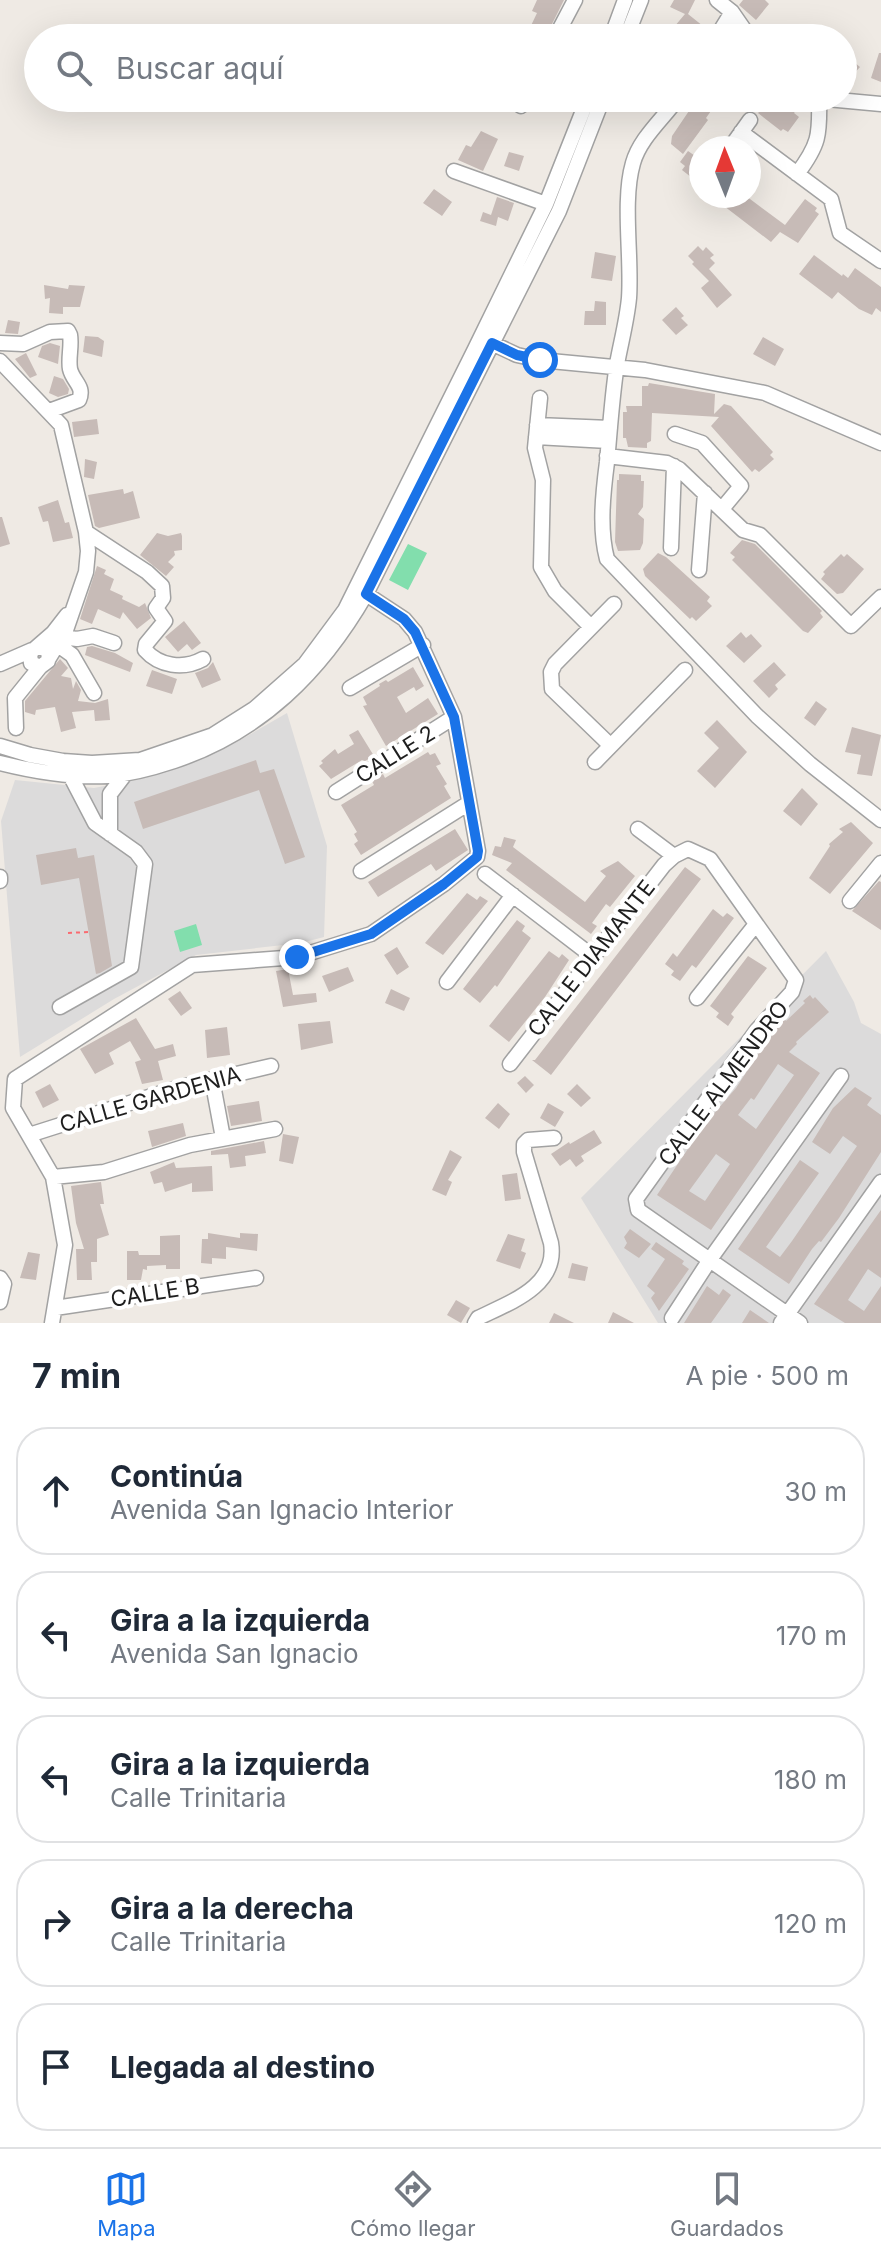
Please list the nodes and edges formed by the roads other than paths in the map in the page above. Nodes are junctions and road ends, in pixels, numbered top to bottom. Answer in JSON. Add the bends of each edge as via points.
{"nodes":[{"id":1,"x":575,"y":0,"type":"edge"},
{"id":2,"x":625,"y":0,"type":"edge"},
{"id":3,"x":641,"y":0,"type":"edge"},
{"id":4,"x":717,"y":0,"type":"edge"},
{"id":5,"x":732,"y":12,"type":"junction"},
{"id":6,"x":562,"y":24,"type":"edge"},
{"id":7,"x":616,"y":24,"type":"edge"},
{"id":8,"x":632,"y":24,"type":"edge"},
{"id":9,"x":725,"y":24,"type":"edge"},
{"id":10,"x":740,"y":24,"type":"edge"},
{"id":11,"x":857,"y":102,"type":"edge"},
{"id":12,"x":881,"y":104,"type":"edge"},
{"id":13,"x":582,"y":112,"type":"edge"},
{"id":14,"x":598,"y":112,"type":"edge"},
{"id":15,"x":668,"y":112,"type":"edge"},
{"id":16,"x":817,"y":112,"type":"edge"},
{"id":17,"x":739,"y":136,"type":"edge"},
{"id":18,"x":757,"y":136,"type":"edge"},
{"id":19,"x":761,"y":140,"type":"edge"},
{"id":20,"x":454,"y":171,"type":"dead end"},
{"id":21,"x":797,"y":174,"type":"junction"},
{"id":22,"x":546,"y":204,"type":"junction"},
{"id":23,"x":881,"y":261,"type":"edge"},
{"id":24,"x":486,"y":341,"type":"junction"},
{"id":25,"x":0,"y":343,"type":"edge"},
{"id":26,"x":0,"y":361,"type":"edge"},
{"id":27,"x":617,"y":366,"type":"junction"},
{"id":28,"x":540,"y":398,"type":"dead end"},
{"id":29,"x":49,"y":411,"type":"junction"},
{"id":30,"x":536,"y":431,"type":"junction"},
{"id":31,"x":609,"y":434,"type":"junction"},
{"id":32,"x":675,"y":434,"type":"dead end"},
{"id":33,"x":881,"y":443,"type":"edge"},
{"id":34,"x":607,"y":456,"type":"junction"},
{"id":35,"x":674,"y":466,"type":"junction"},
{"id":36,"x":705,"y":493,"type":"junction"},
{"id":37,"x":722,"y":509,"type":"junction"},
{"id":38,"x":86,"y":532,"type":"junction"},
{"id":39,"x":671,"y":548,"type":"dead end"},
{"id":40,"x":699,"y":570,"type":"dead end"},
{"id":41,"x":366,"y":594,"type":"junction"},
{"id":42,"x":881,"y":597,"type":"edge"},
{"id":43,"x":614,"y":604,"type":"dead end"},
{"id":44,"x":74,"y":606,"type":"junction"},
{"id":45,"x":590,"y":626,"type":"junction"},
{"id":46,"x":60,"y":641,"type":"junction"},
{"id":47,"x":114,"y":643,"type":"dead end"},
{"id":48,"x":423,"y":645,"type":"junction"},
{"id":49,"x":38,"y":656,"type":"junction"},
{"id":50,"x":203,"y":659,"type":"dead end"},
{"id":51,"x":0,"y":664,"type":"edge"},
{"id":52,"x":685,"y":670,"type":"dead end"},
{"id":53,"x":0,"y":673,"type":"edge"},
{"id":54,"x":350,"y":688,"type":"dead end"},
{"id":55,"x":94,"y":693,"type":"dead end"},
{"id":56,"x":454,"y":717,"type":"junction"},
{"id":57,"x":16,"y":728,"type":"dead end"},
{"id":58,"x":610,"y":745,"type":"junction"},
{"id":59,"x":0,"y":746,"type":"edge"},
{"id":60,"x":595,"y":762,"type":"dead end"},
{"id":61,"x":0,"y":763,"type":"edge"},
{"id":62,"x":126,"y":773,"type":"junction"},
{"id":63,"x":70,"y":775,"type":"junction"},
{"id":64,"x":336,"y":792,"type":"dead end"},
{"id":65,"x":469,"y":803,"type":"junction"},
{"id":66,"x":881,"y":820,"type":"edge"},
{"id":67,"x":638,"y":829,"type":"dead end"},
{"id":68,"x":110,"y":834,"type":"junction"},
{"id":69,"x":678,"y":854,"type":"junction"},
{"id":70,"x":881,"y":863,"type":"edge"},
{"id":71,"x":361,"y":871,"type":"dead end"},
{"id":72,"x":485,"y":874,"type":"dead end"},
{"id":73,"x":513,"y":895,"type":"junction"},
{"id":74,"x":850,"y":901,"type":"dead end"},
{"id":75,"x":756,"y":924,"type":"junction"},
{"id":76,"x":592,"y":956,"type":"junction"},
{"id":77,"x":447,"y":982,"type":"dead end"},
{"id":78,"x":697,"y":998,"type":"dead end"},
{"id":79,"x":60,"y":1007,"type":"dead end"},
{"id":80,"x":510,"y":1064,"type":"dead end"},
{"id":81,"x":271,"y":1066,"type":"dead end"},
{"id":82,"x":841,"y":1076,"type":"dead end"},
{"id":83,"x":212,"y":1079,"type":"junction"},
{"id":84,"x":275,"y":1129,"type":"dead end"},
{"id":85,"x":29,"y":1135,"type":"junction"},
{"id":86,"x":223,"y":1138,"type":"junction"},
{"id":87,"x":554,"y":1138,"type":"dead end"},
{"id":88,"x":53,"y":1177,"type":"junction"},
{"id":89,"x":881,"y":1182,"type":"edge"},
{"id":90,"x":711,"y":1258,"type":"junction"},
{"id":91,"x":0,"y":1278,"type":"edge"},
{"id":92,"x":256,"y":1278,"type":"dead end"},
{"id":93,"x":0,"y":1302,"type":"edge"},
{"id":94,"x":54,"y":1316,"type":"edge"},
{"id":95,"x":672,"y":1318,"type":"dead end"},
{"id":96,"x":784,"y":1319,"type":"edge"},
{"id":97,"x":475,"y":1323,"type":"edge"},
{"id":98,"x":800,"y":1323,"type":"edge"}],
"edges":[{"from":1,"to":6,"type":"street"},
{"from":2,"to":7,"type":"street"},
{"from":3,"to":8,"type":"street"},
{"from":4,"to":5,"type":"street"},
{"from":5,"to":9,"type":"street"},
{"from":5,"to":10,"type":"street"},
{"from":11,"to":12,"type":"street"},
{"from":13,"to":22,"type":"street"},
{"from":14,"to":24,"type":"street","via":[[559,211]]},
{"from":15,"to":27,"type":"street","via":[[647,136],[632,166],[629,298]]},
{"from":16,"to":21,"type":"street","via":[[815,150]]},
{"from":17,"to":18,"type":"street","via":[[746,126]]},
{"from":19,"to":21,"type":"street"},
{"from":20,"to":22,"type":"street"},
{"from":21,"to":23,"type":"street","via":[[831,199],[840,233]]},
{"from":22,"to":24,"type":"street"},
{"from":24,"to":27,"type":"street","via":[[540,360]]},
{"from":24,"to":41,"type":"street"},
{"from":24,"to":59,"type":"street","via":[[345,610],[281,687],[213,735],[140,760],[63,761]]},
{"from":25,"to":29,"type":"street","via":[[23,344],[68,331],[71,373],[81,394],[79,400]]},
{"from":26,"to":29,"type":"street"},
{"from":27,"to":31,"type":"street"},
{"from":27,"to":33,"type":"street","via":[[765,393]]},
{"from":28,"to":30,"type":"street"},
{"from":29,"to":38,"type":"street","via":[[61,425]]},
{"from":30,"to":31,"type":"street"},
{"from":30,"to":45,"type":"street","via":[[543,480],[541,567],[555,591]]},
{"from":31,"to":34,"type":"street"},
{"from":32,"to":37,"type":"street","via":[[702,443],[741,486]]},
{"from":34,"to":35,"type":"street"},
{"from":34,"to":66,"type":"street","via":[[607,559],[757,716]]},
{"from":35,"to":36,"type":"street"},
{"from":35,"to":39,"type":"street"},
{"from":36,"to":37,"type":"street"},
{"from":36,"to":40,"type":"street"},
{"from":37,"to":42,"type":"street","via":[[743,530],[760,535],[851,626]]},
{"from":38,"to":44,"type":"street","via":[[86,572]]},
{"from":38,"to":50,"type":"street","via":[[162,586],[163,598],[156,608],[165,621],[145,650],[165,663]]},
{"from":41,"to":48,"type":"street","via":[[404,619]]},
{"from":41,"to":62,"type":"street","via":[[310,674],[259,720],[217,745]]},
{"from":43,"to":45,"type":"street"},
{"from":44,"to":46,"type":"street"},
{"from":44,"to":49,"type":"street"},
{"from":45,"to":58,"type":"street","via":[[555,664],[552,689]]},
{"from":46,"to":47,"type":"street","via":[[93,636]]},
{"from":46,"to":49,"type":"street"},
{"from":46,"to":55,"type":"street"},
{"from":48,"to":54,"type":"street"},
{"from":48,"to":56,"type":"street"},
{"from":49,"to":51,"type":"street"},
{"from":49,"to":53,"type":"street"},
{"from":49,"to":57,"type":"street","via":[[15,698]]},
{"from":52,"to":58,"type":"street"},
{"from":56,"to":64,"type":"street","name":"CALLE 2"},
{"from":56,"to":65,"type":"street"},
{"from":58,"to":60,"type":"street"},
{"from":61,"to":63,"type":"street"},
{"from":62,"to":63,"type":"street"},
{"from":62,"to":68,"type":"street","via":[[110,794]]},
{"from":63,"to":68,"type":"street","via":[[95,823]]},
{"from":65,"to":71,"type":"street"},
{"from":65,"to":85,"type":"street","via":[[478,851],[475,861],[371,934],[277,960],[192,965],[15,1079],[13,1108]]},
{"from":67,"to":69,"type":"street"},
{"from":68,"to":79,"type":"street","via":[[145,864],[131,967]]},
{"from":69,"to":75,"type":"street","via":[[690,849],[710,859]]},
{"from":69,"to":76,"type":"street","name":"CALLE DIAMANTE","via":[[655,875]]},
{"from":70,"to":74,"type":"street"},
{"from":72,"to":73,"type":"street"},
{"from":73,"to":76,"type":"street"},
{"from":73,"to":77,"type":"street"},
{"from":75,"to":78,"type":"street"},
{"from":75,"to":90,"type":"street","name":"CALLE ALMENDRO","via":[[796,980],[792,992],[757,1030],[636,1199],[638,1210]]},
{"from":76,"to":80,"type":"street","name":"CALLE DIAMANTE"},
{"from":81,"to":83,"type":"street","name":"CALLE GARDENIA"},
{"from":82,"to":90,"type":"street"},
{"from":83,"to":85,"type":"street","name":"CALLE GARDENIA"},
{"from":83,"to":86,"type":"street"},
{"from":84,"to":86,"type":"street"},
{"from":85,"to":88,"type":"street"},
{"from":86,"to":88,"type":"street","via":[[104,1172]]},
{"from":87,"to":97,"type":"street","via":[[524,1144],[551,1243],[549,1271],[521,1297]]},
{"from":88,"to":94,"type":"street","via":[[65,1245]]},
{"from":89,"to":96,"type":"street"},
{"from":90,"to":95,"type":"street"},
{"from":90,"to":96,"type":"street"},
{"from":91,"to":93,"type":"street"},
{"from":92,"to":94,"type":"street","name":"CALLE B"},
{"from":96,"to":98,"type":"street"}]}
